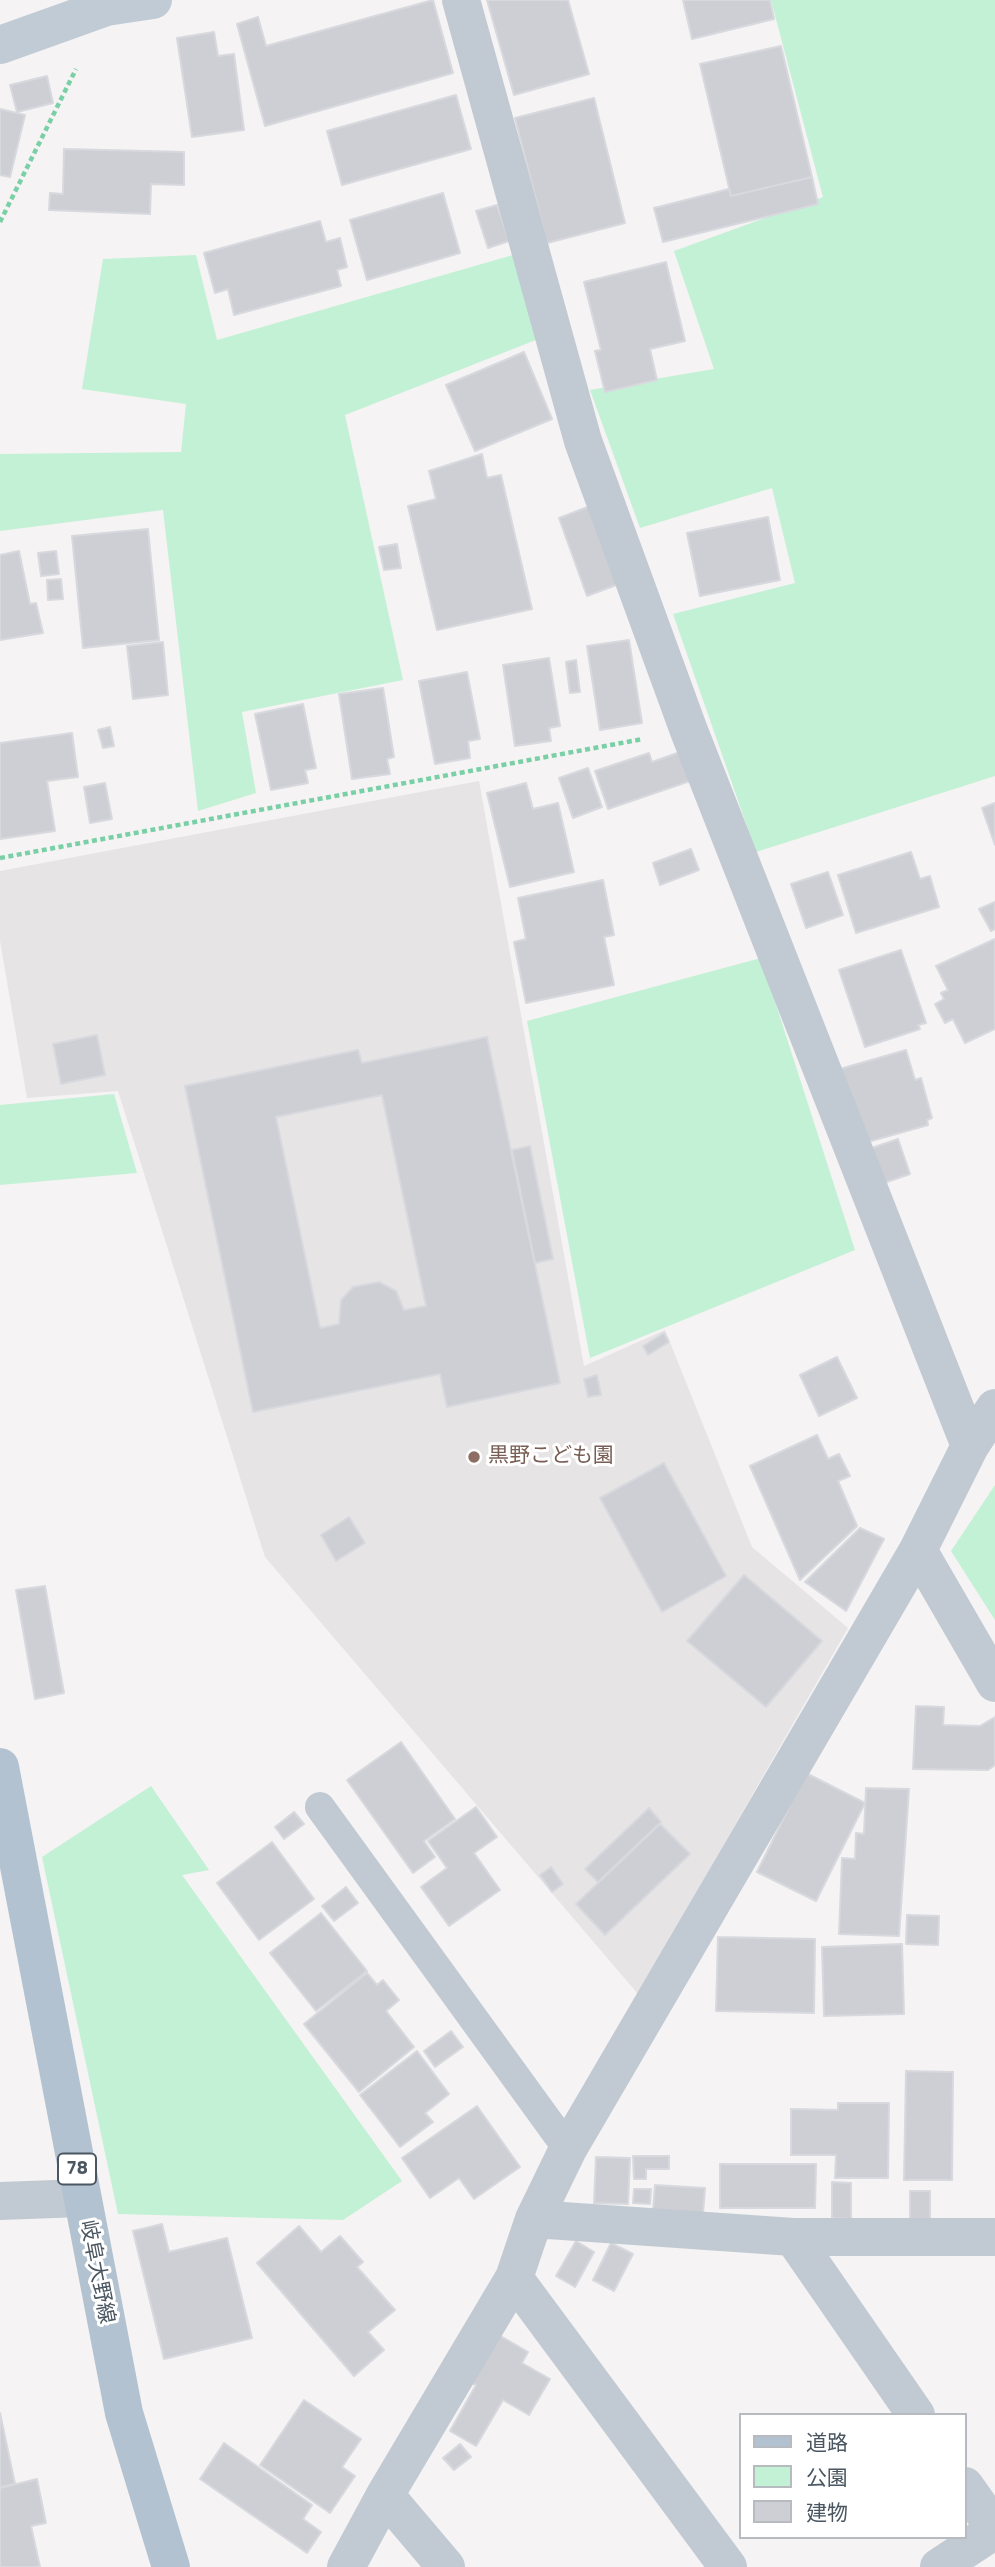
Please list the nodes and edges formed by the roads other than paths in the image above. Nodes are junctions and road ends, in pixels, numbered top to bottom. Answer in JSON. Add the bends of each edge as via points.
{"nodes":[{"id":1,"x":153,"y":0,"type":"edge"},
{"id":2,"x":461,"y":0,"type":"edge"},
{"id":3,"x":0,"y":45,"type":"edge"},
{"id":4,"x":995,"y":1408,"type":"edge"},
{"id":5,"x":970,"y":1446,"type":"junction"},
{"id":6,"x":918,"y":1550,"type":"junction"},
{"id":7,"x":995,"y":1683,"type":"edge"},
{"id":8,"x":0,"y":1767,"type":"edge"},
{"id":9,"x":320,"y":1807,"type":"dead end"},
{"id":10,"x":568,"y":2149,"type":"junction"},
{"id":11,"x":82,"y":2198,"type":"junction"},
{"id":12,"x":0,"y":2201,"type":"edge"},
{"id":13,"x":534,"y":2219,"type":"junction"},
{"id":14,"x":793,"y":2237,"type":"junction"},
{"id":15,"x":995,"y":2237,"type":"edge"},
{"id":16,"x":514,"y":2278,"type":"junction"},
{"id":17,"x":915,"y":2413,"type":"edge"},
{"id":18,"x":967,"y":2489,"type":"edge"},
{"id":19,"x":385,"y":2494,"type":"junction"},
{"id":20,"x":995,"y":2530,"type":"edge"},
{"id":21,"x":171,"y":2567,"type":"edge"},
{"id":22,"x":346,"y":2567,"type":"edge"},
{"id":23,"x":446,"y":2567,"type":"edge"},
{"id":24,"x":727,"y":2567,"type":"edge"},
{"id":25,"x":939,"y":2567,"type":"edge"}],
"edges":[{"from":1,"to":3,"type":"street","via":[[106,7]]},
{"from":2,"to":5,"type":"street","via":[[583,441],[689,731]]},
{"from":4,"to":5,"type":"street"},
{"from":5,"to":6,"type":"street"},
{"from":6,"to":7,"type":"street"},
{"from":6,"to":10,"type":"street"},
{"from":8,"to":11,"type":"main road","name":"岐阜大野線","number":"78"},
{"from":9,"to":10,"type":"lane"},
{"from":10,"to":13,"type":"street"},
{"from":11,"to":12,"type":"street"},
{"from":11,"to":21,"type":"main road","name":"岐阜大野線","number":"78","via":[[124,2413]]},
{"from":13,"to":14,"type":"street"},
{"from":13,"to":16,"type":"street"},
{"from":14,"to":15,"type":"street"},
{"from":14,"to":17,"type":"street"},
{"from":16,"to":19,"type":"street"},
{"from":16,"to":24,"type":"street"},
{"from":18,"to":20,"type":"street"},
{"from":19,"to":22,"type":"street"},
{"from":19,"to":23,"type":"street"},
{"from":20,"to":25,"type":"street"}]}
